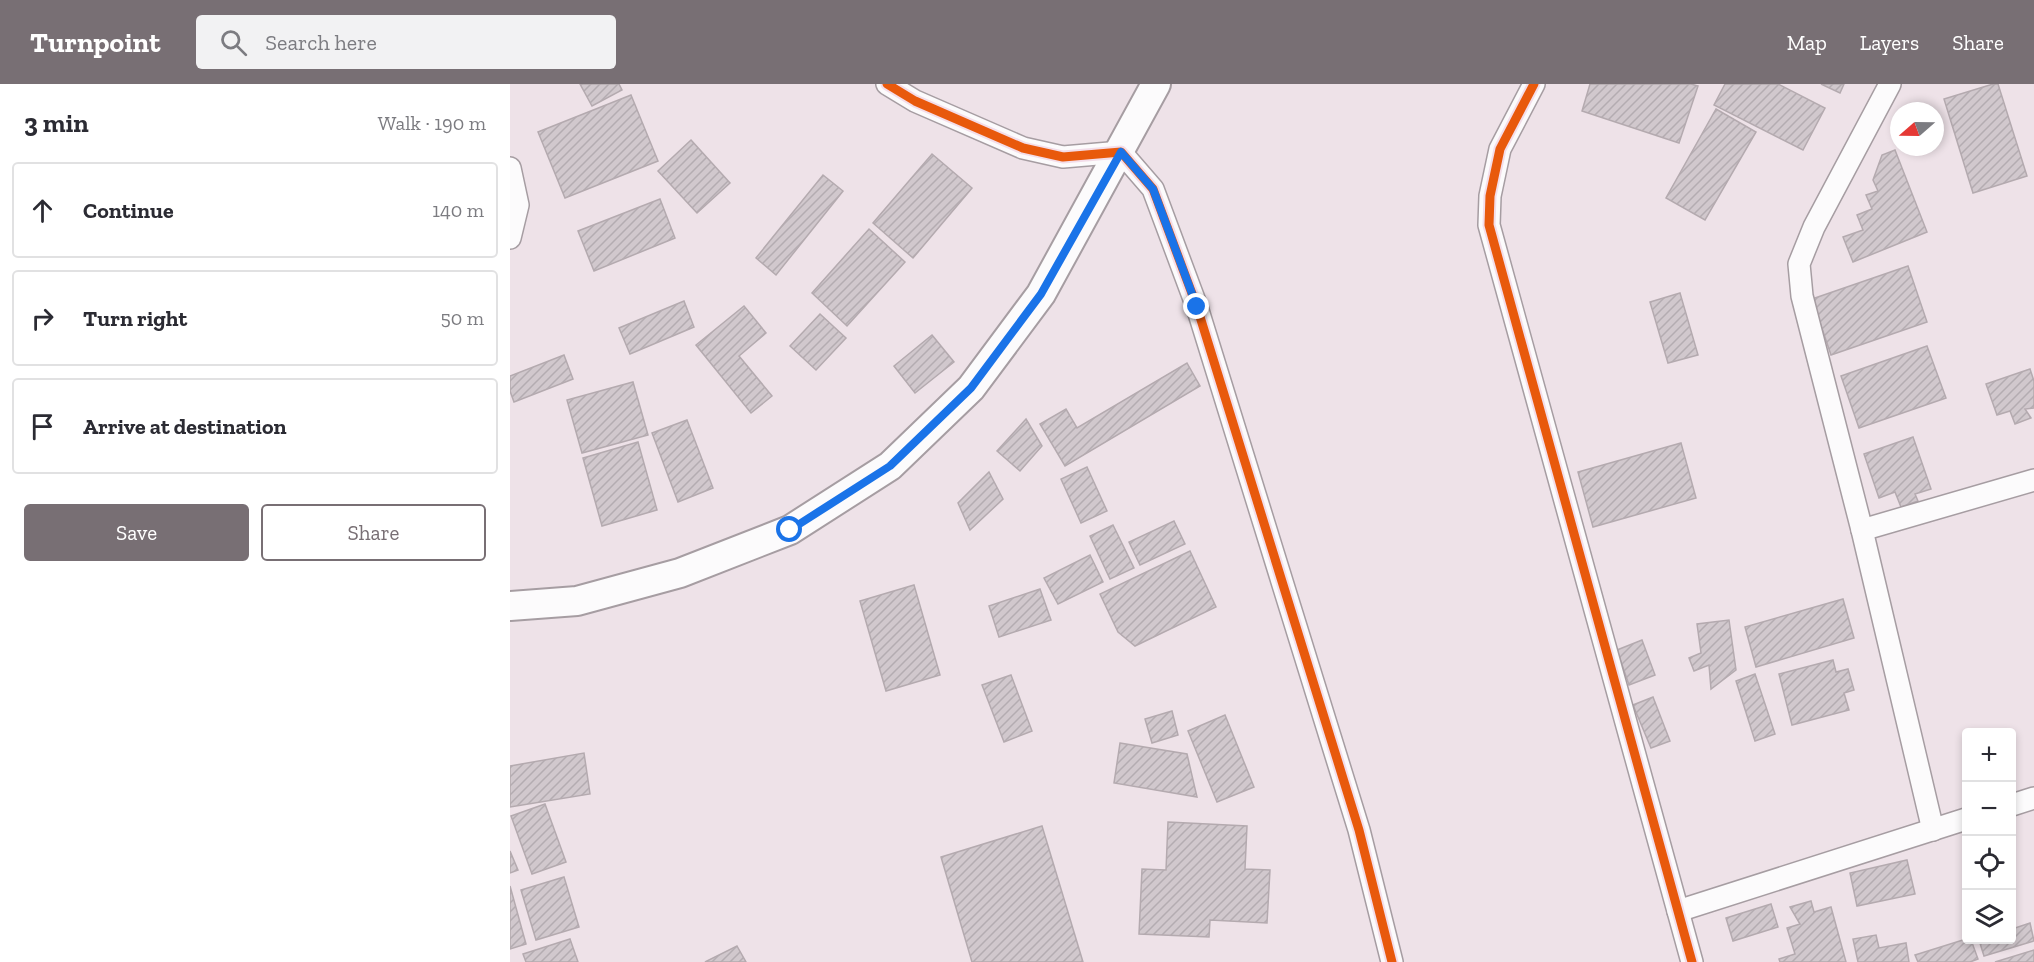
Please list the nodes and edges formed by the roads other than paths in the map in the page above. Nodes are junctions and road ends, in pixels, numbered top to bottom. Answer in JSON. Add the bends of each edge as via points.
{"nodes":[{"id":1,"x":886,"y":84,"type":"edge"},
{"id":2,"x":1156,"y":84,"type":"edge"},
{"id":3,"x":1534,"y":84,"type":"edge"},
{"id":4,"x":1890,"y":84,"type":"edge"},
{"id":5,"x":1121,"y":152,"type":"junction"},
{"id":6,"x":510,"y":168,"type":"edge"},
{"id":7,"x":510,"y":238,"type":"edge"},
{"id":8,"x":2034,"y":480,"type":"edge"},
{"id":9,"x":1862,"y":530,"type":"junction"},
{"id":10,"x":510,"y":606,"type":"edge"},
{"id":11,"x":2034,"y":798,"type":"edge"},
{"id":12,"x":2016,"y":805,"type":"edge"},
{"id":13,"x":1962,"y":820,"type":"edge"},
{"id":14,"x":1933,"y":830,"type":"junction"},
{"id":15,"x":1678,"y":911,"type":"junction"},
{"id":16,"x":1392,"y":962,"type":"edge"},
{"id":17,"x":1692,"y":962,"type":"edge"}],
"edges":[{"from":1,"to":5,"type":"street","via":[[915,101],[1023,148],[1063,157]]},
{"from":2,"to":5,"type":"street"},
{"from":3,"to":15,"type":"street","via":[[1500,149],[1490,196],[1489,225]]},
{"from":4,"to":9,"type":"street","via":[[1814,227],[1799,264],[1802,296]]},
{"from":5,"to":10,"type":"street","via":[[1041,294],[971,388],[890,466],[790,530],[680,573],[577,601]]},
{"from":5,"to":16,"type":"street","via":[[1153,189],[1197,307],[1359,830]]},
{"from":6,"to":7,"type":"street","via":[[518,205]]},
{"from":8,"to":9,"type":"street"},
{"from":9,"to":14,"type":"street"},
{"from":11,"to":12,"type":"street"},
{"from":13,"to":14,"type":"street"},
{"from":14,"to":15,"type":"street"},
{"from":15,"to":17,"type":"street"}]}
